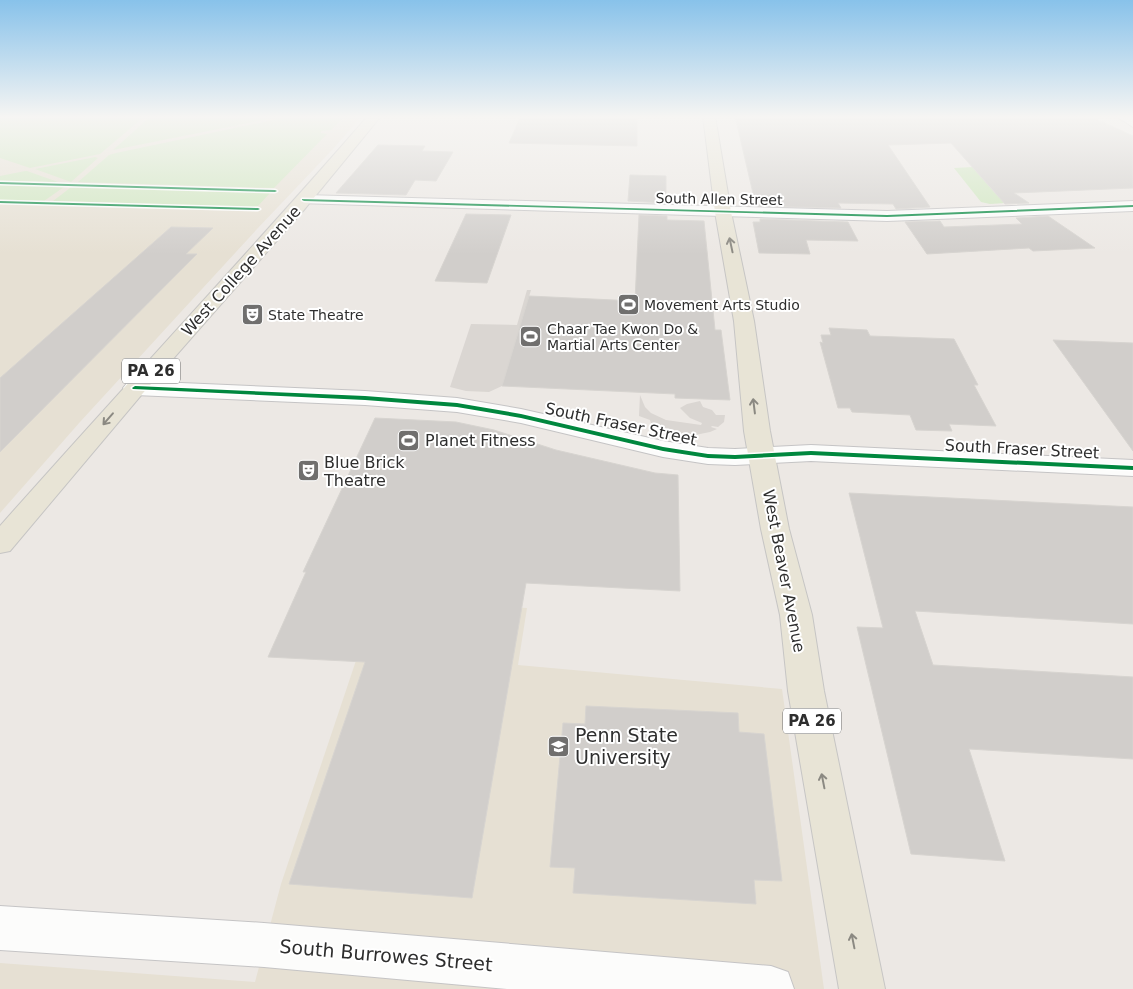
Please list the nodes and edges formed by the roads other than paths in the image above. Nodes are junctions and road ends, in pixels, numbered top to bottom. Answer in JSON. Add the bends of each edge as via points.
{"nodes":[{"id":1,"x":336,"y":162,"type":"edge"},
{"id":2,"x":716,"y":162,"type":"edge"},
{"id":3,"x":304,"y":200,"type":"junction"},
{"id":4,"x":1133,"y":206,"type":"edge"},
{"id":5,"x":723,"y":212,"type":"junction"},
{"id":6,"x":135,"y":388,"type":"junction"},
{"id":7,"x":762,"y":454,"type":"junction"},
{"id":8,"x":1133,"y":468,"type":"edge"},
{"id":9,"x":0,"y":544,"type":"edge"},
{"id":10,"x":0,"y":928,"type":"edge"},
{"id":11,"x":771,"y":989,"type":"edge"},
{"id":12,"x":862,"y":989,"type":"edge"}],
"edges":[{"from":1,"to":3,"type":"main road","number":"PA 26"},
{"from":2,"to":5,"type":"main road","number":"PA 26"},
{"from":3,"to":5,"type":"street","name":"South Allen Street"},
{"from":3,"to":6,"type":"main road","name":"West College Avenue","number":"PA 26"},
{"from":4,"to":5,"type":"street","name":"South Allen Street","via":[[887,216]]},
{"from":7,"to":5,"type":"main road","name":"West Beaver Avenue","number":"PA 26","one_way":true,"via":[[744,320]]},
{"from":6,"to":7,"type":"street","name":"South Fraser Street","via":[[451,405],[502,412],[691,454],[734,457]]},
{"from":6,"to":9,"type":"main road","name":"West College Avenue","number":"PA 26","one_way":true},
{"from":7,"to":8,"type":"street","name":"South Fraser Street","via":[[811,453]]},
{"from":12,"to":7,"type":"main road","name":"West Beaver Avenue","number":"PA 26","one_way":true,"via":[[806,691],[796,614],[775,529]]},
{"from":10,"to":11,"type":"street","name":"South Burrowes Street","via":[[264,945]]}]}
